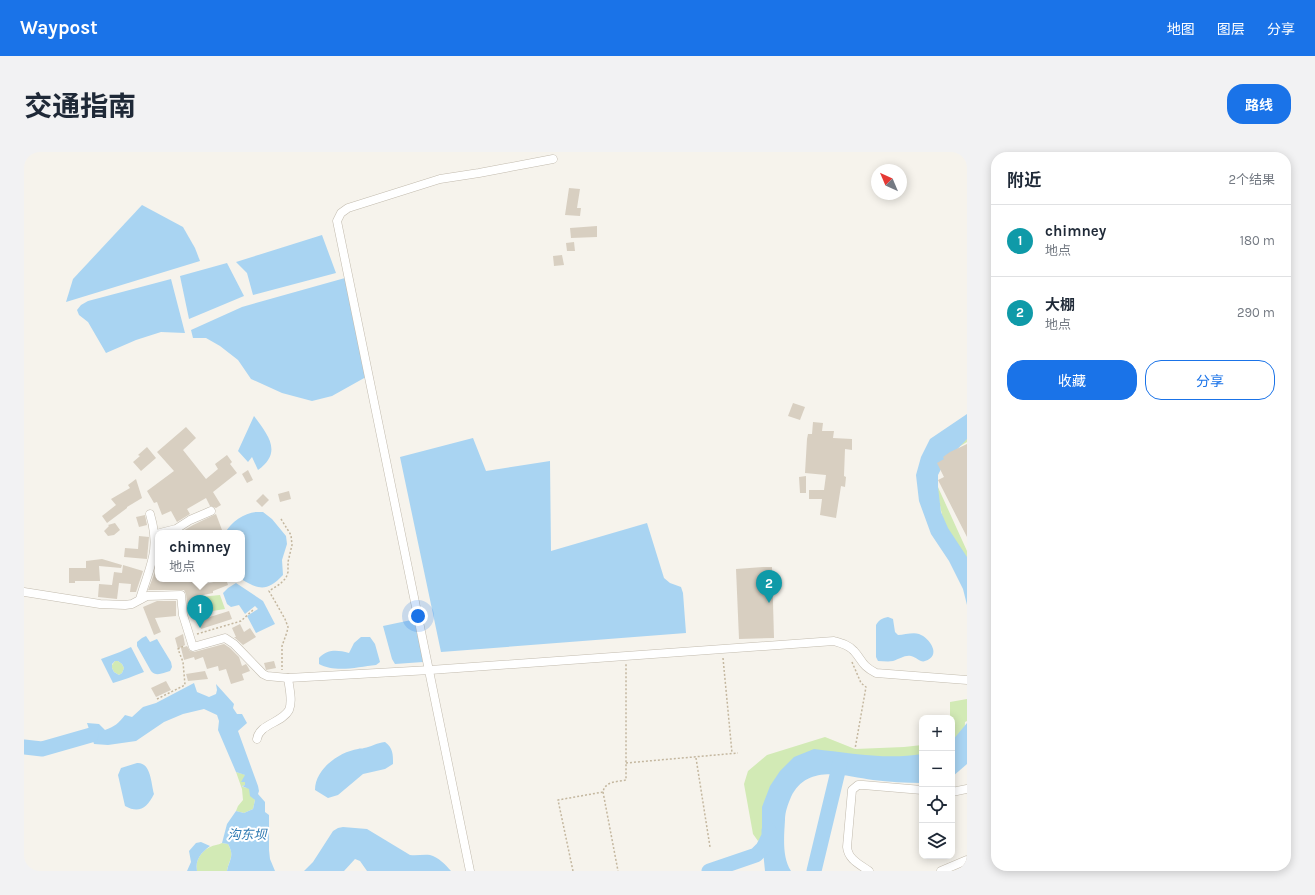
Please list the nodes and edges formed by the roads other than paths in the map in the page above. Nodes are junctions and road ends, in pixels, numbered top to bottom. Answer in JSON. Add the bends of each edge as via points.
{"nodes":[{"id":1,"x":553,"y":159,"type":"dead end"},
{"id":2,"x":211,"y":511,"type":"dead end"},
{"id":3,"x":150,"y":514,"type":"dead end"},
{"id":4,"x":156,"y":530,"type":"edge"},
{"id":5,"x":172,"y":530,"type":"edge"},
{"id":6,"x":155,"y":550,"type":"edge"},
{"id":7,"x":24,"y":592,"type":"edge"},
{"id":8,"x":140,"y":599,"type":"junction"},
{"id":9,"x":430,"y":670,"type":"junction"},
{"id":10,"x":285,"y":678,"type":"junction"},
{"id":11,"x":967,"y":680,"type":"edge"},
{"id":12,"x":257,"y":739,"type":"dead end"},
{"id":13,"x":967,"y":789,"type":"edge"},
{"id":14,"x":919,"y":790,"type":"edge"},
{"id":15,"x":955,"y":791,"type":"edge"},
{"id":16,"x":967,"y":860,"type":"edge"},
{"id":17,"x":470,"y":871,"type":"edge"},
{"id":18,"x":869,"y":871,"type":"edge"},
{"id":19,"x":941,"y":871,"type":"edge"}],
"edges":[{"from":1,"to":9,"type":"street","via":[[440,179],[348,208],[341,213],[337,221]]},
{"from":2,"to":5,"type":"street"},
{"from":3,"to":4,"type":"street"},
{"from":6,"to":8,"type":"street"},
{"from":7,"to":8,"type":"street","via":[[100,604],[125,605]]},
{"from":8,"to":10,"type":"street","via":[[147,596],[181,595],[183,615],[193,647],[225,638],[263,674]]},
{"from":9,"to":10,"type":"street"},
{"from":9,"to":11,"type":"street","via":[[834,641],[854,650],[867,668],[876,673]]},
{"from":9,"to":17,"type":"street"},
{"from":10,"to":12,"type":"street","via":[[290,700],[289,709],[262,730]]},
{"from":13,"to":15,"type":"street"},
{"from":14,"to":18,"type":"street","via":[[863,785],[852,790],[847,852]]},
{"from":16,"to":19,"type":"street"}]}
